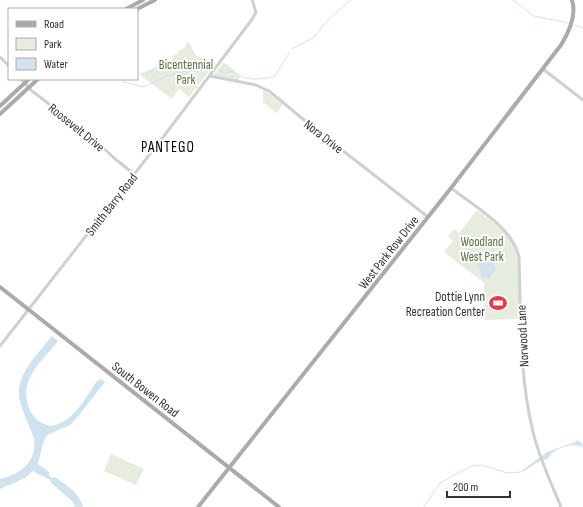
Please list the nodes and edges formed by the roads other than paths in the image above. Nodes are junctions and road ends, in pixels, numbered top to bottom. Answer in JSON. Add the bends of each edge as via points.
{"nodes":[{"id":1,"x":143,"y":0,"type":"edge"},
{"id":2,"x":155,"y":0,"type":"edge"},
{"id":3,"x":252,"y":0,"type":"edge"},
{"id":4,"x":572,"y":0,"type":"edge"},
{"id":5,"x":128,"y":8,"type":"edge"},
{"id":6,"x":138,"y":9,"type":"edge"},
{"id":7,"x":0,"y":57,"type":"edge"},
{"id":8,"x":8,"y":65,"type":"edge"},
{"id":9,"x":543,"y":69,"type":"junction"},
{"id":10,"x":210,"y":76,"type":"junction"},
{"id":11,"x":37,"y":80,"type":"edge"},
{"id":12,"x":23,"y":81,"type":"edge"},
{"id":13,"x":28,"y":87,"type":"junction"},
{"id":14,"x":583,"y":100,"type":"edge"},
{"id":15,"x":0,"y":106,"type":"edge"},
{"id":16,"x":0,"y":114,"type":"edge"},
{"id":17,"x":134,"y":174,"type":"junction"},
{"id":18,"x":451,"y":188,"type":"junction"},
{"id":19,"x":428,"y":217,"type":"junction"},
{"id":20,"x":0,"y":287,"type":"edge"},
{"id":21,"x":28,"y":309,"type":"junction"},
{"id":22,"x":0,"y":346,"type":"edge"},
{"id":23,"x":230,"y":467,"type":"junction"},
{"id":24,"x":198,"y":507,"type":"edge"},
{"id":25,"x":279,"y":507,"type":"edge"},
{"id":26,"x":560,"y":507,"type":"edge"}],
"edges":[{"from":1,"to":5,"type":"main road"},
{"from":2,"to":6,"type":"main road"},
{"from":3,"to":10,"type":"street","name":"Smith Barry Road","via":[[256,12],[254,18]]},
{"from":4,"to":9,"type":"main road","name":"West Park Row Drive","via":[[574,12],[569,31]]},
{"from":7,"to":8,"type":"street"},
{"from":9,"to":14,"type":"street"},
{"from":9,"to":18,"type":"main road","name":"West Park Row Drive"},
{"from":10,"to":17,"type":"street","name":"Smith Barry Road"},
{"from":10,"to":19,"type":"street","name":"Nora Drive","via":[[256,85],[269,91]]},
{"from":11,"to":13,"type":"main road"},
{"from":12,"to":13,"type":"street","name":"Roosevelt Drive"},
{"from":12,"to":15,"type":"main road"},
{"from":13,"to":16,"type":"main road"},
{"from":13,"to":17,"type":"street","name":"Roosevelt Drive","via":[[91,136]]},
{"from":17,"to":21,"type":"street","name":"Smith Barry Road"},
{"from":18,"to":19,"type":"main road","name":"West Park Row Drive"},
{"from":18,"to":26,"type":"street","name":"Norwood Lane","via":[[505,231],[514,242],[519,258],[522,359],[532,431]]},
{"from":19,"to":23,"type":"main road","name":"West Park Row Drive"},
{"from":20,"to":21,"type":"main road","name":"South Bowen Road"},
{"from":21,"to":22,"type":"street","name":"Smith Barry Road"},
{"from":21,"to":23,"type":"main road","name":"South Bowen Road"},
{"from":23,"to":24,"type":"main road","name":"West Park Row Drive"},
{"from":23,"to":25,"type":"main road","name":"South Bowen Road"}]}
